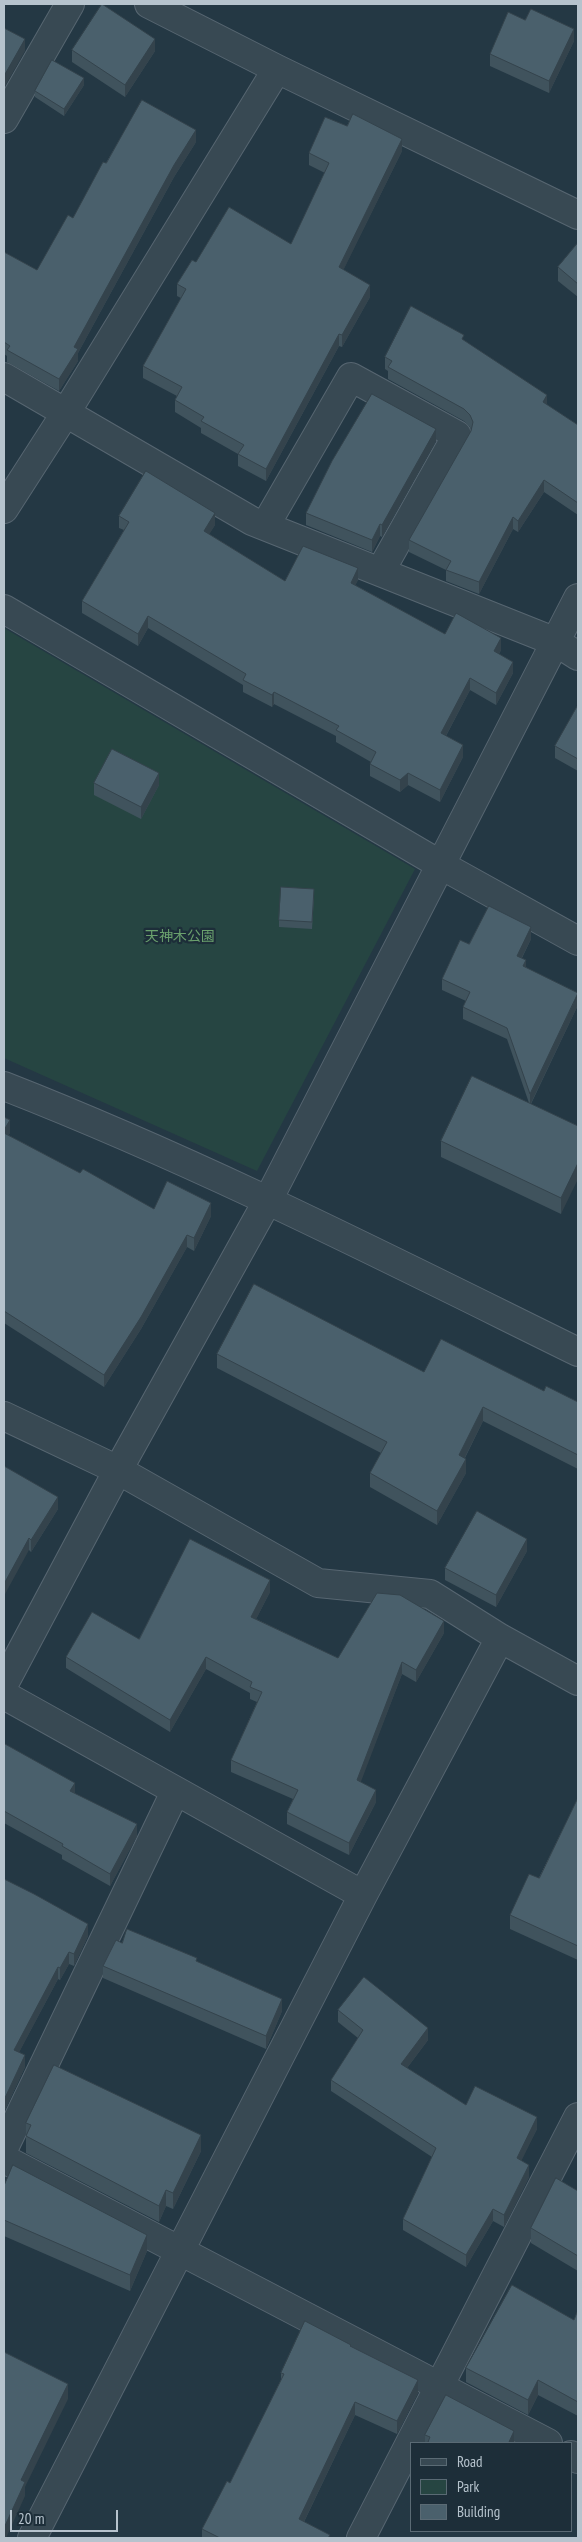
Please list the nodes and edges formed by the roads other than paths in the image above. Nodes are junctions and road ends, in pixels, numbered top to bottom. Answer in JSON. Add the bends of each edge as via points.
{"nodes":[{"id":1,"x":70,"y":4,"type":"edge"},
{"id":2,"x":149,"y":4,"type":"edge"},
{"id":3,"x":277,"y":69,"type":"junction"},
{"id":4,"x":4,"y":120,"type":"edge"},
{"id":5,"x":578,"y":215,"type":"edge"},
{"id":6,"x":4,"y":377,"type":"edge"},
{"id":7,"x":65,"y":414,"type":"junction"},
{"id":8,"x":4,"y":509,"type":"edge"},
{"id":9,"x":265,"y":526,"type":"junction"},
{"id":10,"x":380,"y":572,"type":"junction"},
{"id":11,"x":578,"y":598,"type":"edge"},
{"id":12,"x":4,"y":608,"type":"edge"},
{"id":13,"x":567,"y":649,"type":"edge"},
{"id":14,"x":441,"y":865,"type":"junction"},
{"id":15,"x":578,"y":941,"type":"edge"},
{"id":16,"x":4,"y":1086,"type":"edge"},
{"id":17,"x":268,"y":1200,"type":"junction"},
{"id":18,"x":578,"y":1352,"type":"edge"},
{"id":19,"x":4,"y":1416,"type":"edge"},
{"id":20,"x":118,"y":1470,"type":"junction"},
{"id":21,"x":500,"y":1638,"type":"junction"},
{"id":22,"x":578,"y":1681,"type":"edge"},
{"id":23,"x":4,"y":1684,"type":"edge"},
{"id":24,"x":4,"y":1696,"type":"edge"},
{"id":25,"x":175,"y":1792,"type":"junction"},
{"id":26,"x":363,"y":1895,"type":"junction"},
{"id":27,"x":578,"y":2117,"type":"edge"},
{"id":28,"x":4,"y":2148,"type":"edge"},
{"id":29,"x":4,"y":2159,"type":"edge"},
{"id":30,"x":181,"y":2250,"type":"junction"},
{"id":31,"x":440,"y":2386,"type":"junction"},
{"id":32,"x":411,"y":2442,"type":"edge"},
{"id":33,"x":546,"y":2442,"type":"edge"},
{"id":34,"x":410,"y":2444,"type":"edge"},
{"id":35,"x":32,"y":2538,"type":"edge"},
{"id":36,"x":361,"y":2538,"type":"edge"}],
"edges":[{"from":1,"to":4,"type":"street"},
{"from":2,"to":3,"type":"street"},
{"from":3,"to":5,"type":"street"},
{"from":3,"to":7,"type":"street"},
{"from":6,"to":7,"type":"street"},
{"from":7,"to":8,"type":"street"},
{"from":7,"to":9,"type":"street"},
{"from":9,"to":10,"type":"street"},
{"from":9,"to":10,"type":"street","via":[[351,377],[457,434]]},
{"from":10,"to":13,"type":"street"},
{"from":11,"to":13,"type":"street"},
{"from":12,"to":14,"type":"street"},
{"from":13,"to":14,"type":"street"},
{"from":14,"to":15,"type":"street"},
{"from":14,"to":17,"type":"street"},
{"from":16,"to":17,"type":"street"},
{"from":17,"to":18,"type":"street"},
{"from":17,"to":20,"type":"street"},
{"from":19,"to":20,"type":"street"},
{"from":20,"to":21,"type":"street","via":[[318,1582],[430,1594]]},
{"from":20,"to":23,"type":"street"},
{"from":21,"to":22,"type":"street"},
{"from":21,"to":26,"type":"street"},
{"from":24,"to":25,"type":"street"},
{"from":25,"to":26,"type":"street"},
{"from":25,"to":28,"type":"street"},
{"from":26,"to":30,"type":"street"},
{"from":27,"to":31,"type":"street"},
{"from":29,"to":30,"type":"street"},
{"from":30,"to":31,"type":"street"},
{"from":30,"to":35,"type":"street"},
{"from":31,"to":32,"type":"street"},
{"from":31,"to":33,"type":"street"},
{"from":34,"to":36,"type":"street"}]}
